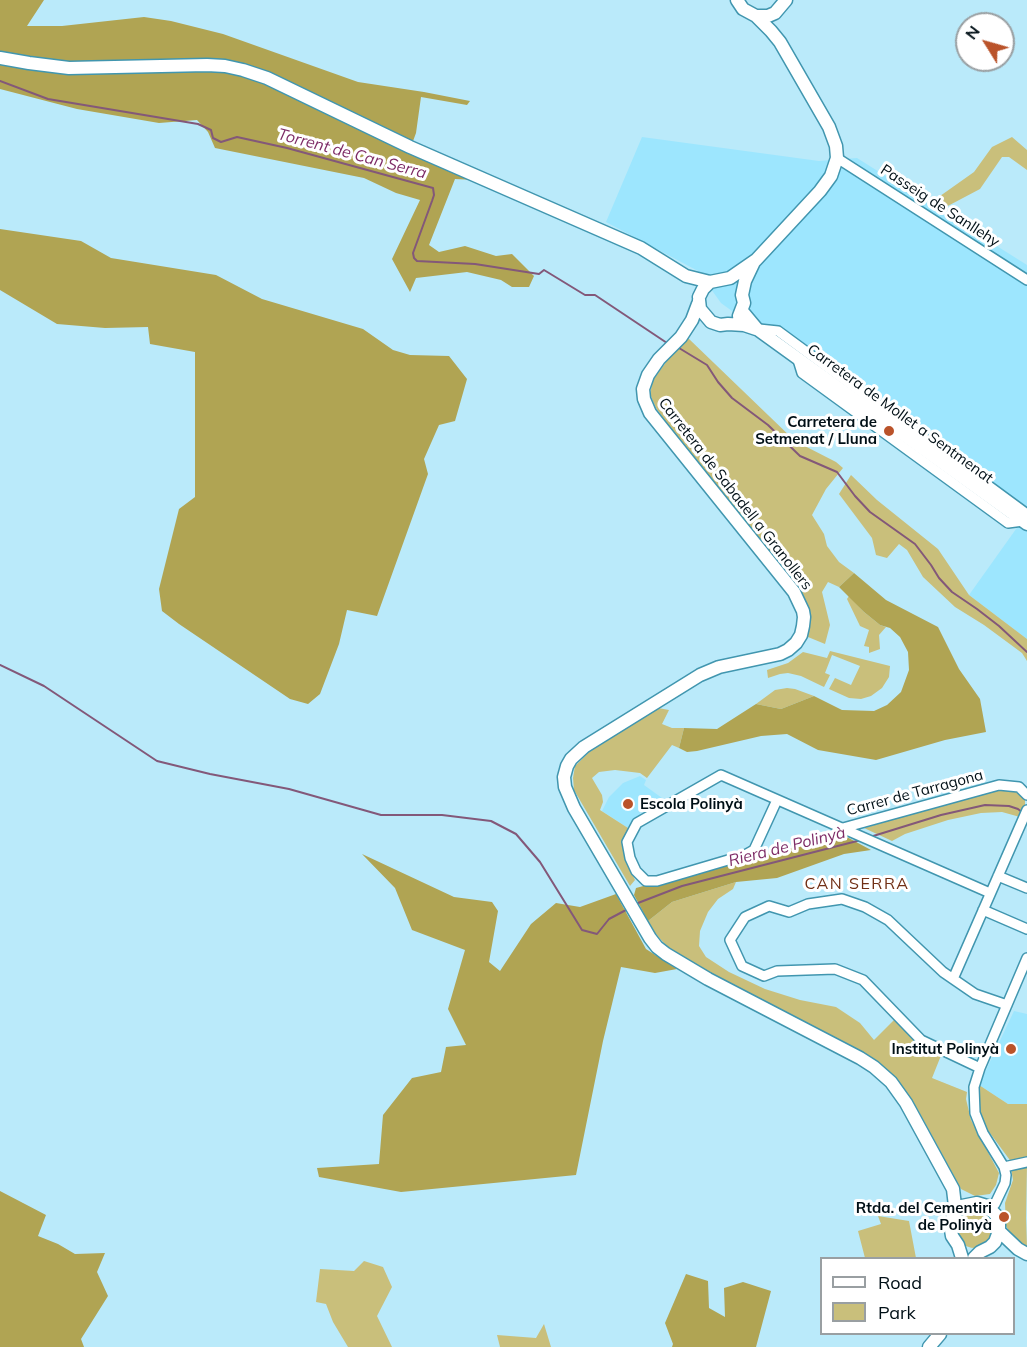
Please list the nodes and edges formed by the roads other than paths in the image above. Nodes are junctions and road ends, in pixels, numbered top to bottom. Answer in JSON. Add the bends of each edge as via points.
{"nodes":[{"id":1,"x":737,"y":0,"type":"edge"},
{"id":2,"x":783,"y":4,"type":"edge"},
{"id":3,"x":756,"y":16,"type":"junction"},
{"id":4,"x":780,"y":42,"type":"junction"},
{"id":5,"x":0,"y":58,"type":"edge"},
{"id":6,"x":837,"y":158,"type":"junction"},
{"id":7,"x":756,"y":260,"type":"junction"},
{"id":8,"x":686,"y":276,"type":"junction"},
{"id":9,"x":724,"y":280,"type":"junction"},
{"id":10,"x":1027,"y":280,"type":"edge"},
{"id":11,"x":710,"y":282,"type":"junction"},
{"id":12,"x":742,"y":295,"type":"junction"},
{"id":13,"x":699,"y":301,"type":"junction"},
{"id":14,"x":742,"y":310,"type":"junction"},
{"id":15,"x":711,"y":322,"type":"junction"},
{"id":16,"x":728,"y":324,"type":"junction"},
{"id":17,"x":757,"y":329,"type":"junction"},
{"id":18,"x":681,"y":336,"type":"junction"},
{"id":19,"x":1026,"y":520,"type":"edge"},
{"id":20,"x":1027,"y":795,"type":"edge"},
{"id":21,"x":777,"y":800,"type":"junction"},
{"id":22,"x":1027,"y":810,"type":"edge"},
{"id":23,"x":843,"y":828,"type":"junction"},
{"id":24,"x":998,"y":876,"type":"junction"},
{"id":25,"x":1027,"y":888,"type":"edge"},
{"id":26,"x":990,"y":893,"type":"junction"},
{"id":27,"x":983,"y":910,"type":"junction"},
{"id":28,"x":1027,"y":929,"type":"edge"},
{"id":29,"x":1027,"y":958,"type":"edge"},
{"id":30,"x":953,"y":979,"type":"junction"},
{"id":31,"x":1007,"y":1005,"type":"junction"},
{"id":32,"x":980,"y":1068,"type":"junction"},
{"id":33,"x":1027,"y":1162,"type":"edge"},
{"id":34,"x":1004,"y":1167,"type":"junction"},
{"id":35,"x":953,"y":1189,"type":"junction"},
{"id":36,"x":974,"y":1203,"type":"junction"},
{"id":37,"x":991,"y":1209,"type":"junction"},
{"id":38,"x":953,"y":1216,"type":"junction"},
{"id":39,"x":999,"y":1231,"type":"junction"},
{"id":40,"x":958,"y":1245,"type":"junction"},
{"id":41,"x":982,"y":1252,"type":"edge"},
{"id":42,"x":1022,"y":1252,"type":"edge"},
{"id":43,"x":962,"y":1257,"type":"edge"},
{"id":44,"x":939,"y":1335,"type":"edge"},
{"id":45,"x":929,"y":1347,"type":"edge"}],
"edges":[{"from":1,"to":3,"type":"main road"},
{"from":2,"to":3,"type":"main road","via":[[775,13]]},
{"from":2,"to":4,"type":"main road","via":[[778,24]]},
{"from":3,"to":4,"type":"main road"},
{"from":4,"to":6,"type":"main road","via":[[829,127]]},
{"from":5,"to":8,"type":"main road","via":[[69,68],[207,65],[243,70],[641,248]]},
{"from":6,"to":7,"type":"main road","via":[[820,191]]},
{"from":6,"to":10,"type":"street","name":"Passeig de Sanllehy"},
{"from":7,"to":9,"type":"main road"},
{"from":7,"to":12,"type":"main road"},
{"from":8,"to":11,"type":"main road"},
{"from":8,"to":13,"type":"main road"},
{"from":9,"to":11,"type":"main road"},
{"from":9,"to":12,"type":"main road","via":[[738,287]]},
{"from":11,"to":13,"type":"main road"},
{"from":12,"to":14,"type":"main road"},
{"from":13,"to":15,"type":"main road","via":[[702,313]]},
{"from":13,"to":18,"type":"main road"},
{"from":14,"to":16,"type":"main road"},
{"from":14,"to":17,"type":"main road"},
{"from":15,"to":16,"type":"main road"},
{"from":15,"to":18,"type":"main road"},
{"from":16,"to":17,"type":"main road"},
{"from":17,"to":19,"type":"main road","name":"Carretera de Mollet a Sentmenat"},
{"from":17,"to":19,"type":"street","via":[[778,332]]},
{"from":18,"to":35,"type":"main road","name":"Carretera de Sabadell a Granollers","via":[[645,380],[644,399],[650,413],[794,592],[804,617],[801,635],[788,650],[700,675],[584,747],[571,759],[565,772],[567,793],[657,947],[880,1072],[899,1092]]},
{"from":20,"to":23,"type":"street","name":"Carrer de Tarragona","via":[[1019,787],[999,785]]},
{"from":21,"to":21,"type":"street","via":[[721,775],[637,824],[627,842],[630,858],[646,881],[745,855],[754,850]]},
{"from":21,"to":23,"type":"street"},
{"from":22,"to":24,"type":"street"},
{"from":23,"to":26,"type":"street"},
{"from":24,"to":25,"type":"street"},
{"from":24,"to":26,"type":"street"},
{"from":26,"to":27,"type":"street"},
{"from":27,"to":28,"type":"street"},
{"from":27,"to":30,"type":"street"},
{"from":29,"to":31,"type":"street"},
{"from":30,"to":31,"type":"street","via":[[975,994]]},
{"from":30,"to":32,"type":"street","via":[[888,920],[842,899],[808,904],[789,912],[770,906],[745,917],[730,940],[742,966],[764,976],[777,971],[835,969],[863,980],[921,1040]]},
{"from":31,"to":32,"type":"street"},
{"from":32,"to":34,"type":"street","via":[[974,1087],[975,1113]]},
{"from":33,"to":34,"type":"street"},
{"from":34,"to":37,"type":"street","via":[[1005,1183]]},
{"from":35,"to":36,"type":"main road","name":"Carretera de Sabadell a Granollers"},
{"from":35,"to":38,"type":"main road","name":"Carretera de Sabadell a Granollers"},
{"from":36,"to":37,"type":"main road"},
{"from":36,"to":38,"type":"main road","via":[[962,1206]]},
{"from":37,"to":39,"type":"main road"},
{"from":38,"to":40,"type":"main road","via":[[950,1230]]},
{"from":39,"to":41,"type":"main road"},
{"from":39,"to":42,"type":"main road"},
{"from":40,"to":41,"type":"main road","via":[[968,1252]]},
{"from":40,"to":43,"type":"main road"},
{"from":41,"to":42,"type":"main road"},
{"from":44,"to":45,"type":"main road"}]}
